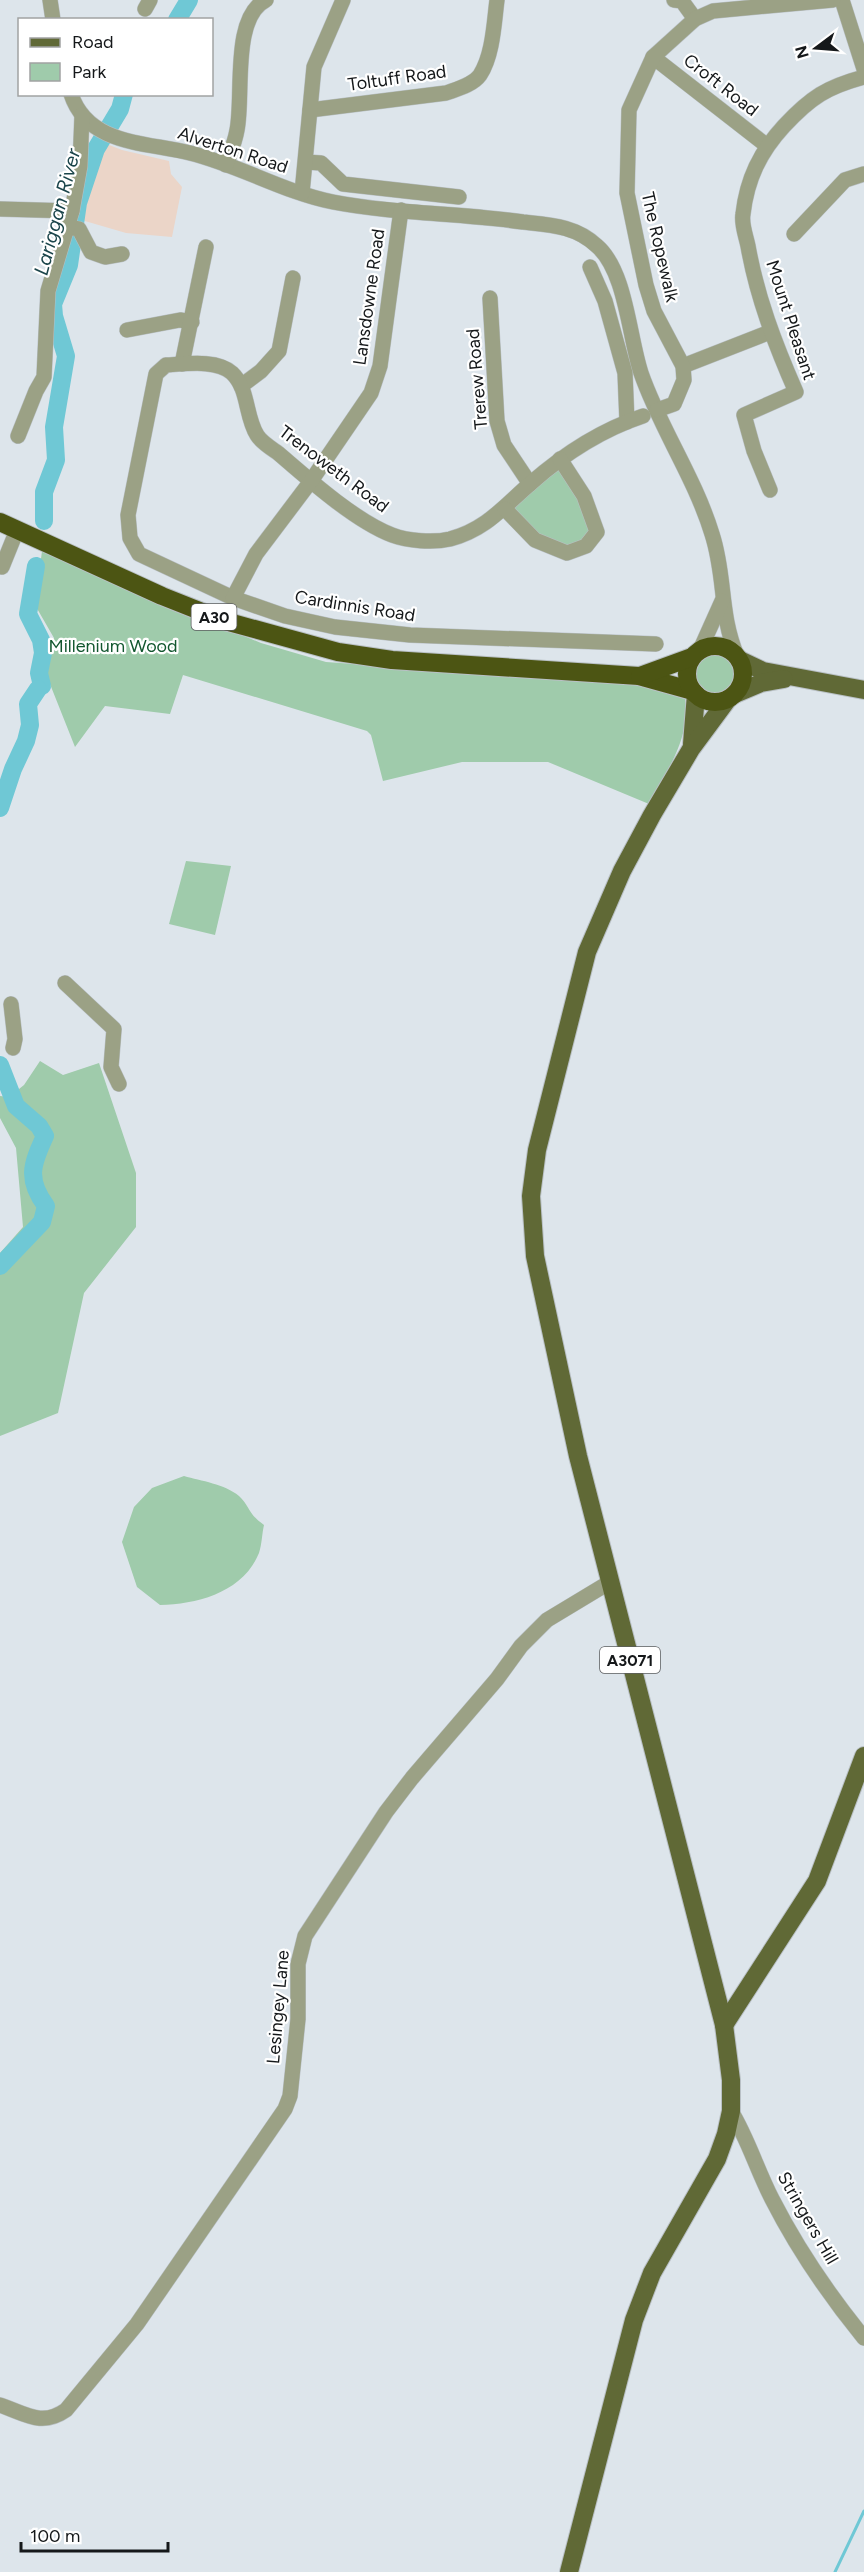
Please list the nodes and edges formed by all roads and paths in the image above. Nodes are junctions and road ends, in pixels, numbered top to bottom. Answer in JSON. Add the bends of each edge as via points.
{"nodes":[{"id":1,"x":50,"y":0,"type":"edge"},
{"id":2,"x":266,"y":0,"type":"edge"},
{"id":3,"x":343,"y":0,"type":"edge"},
{"id":4,"x":497,"y":0,"type":"edge"},
{"id":5,"x":674,"y":0,"type":"edge"},
{"id":6,"x":682,"y":0,"type":"edge"},
{"id":7,"x":833,"y":0,"type":"edge"},
{"id":8,"x":842,"y":0,"type":"edge"},
{"id":9,"x":53,"y":18,"type":"edge"},
{"id":10,"x":695,"y":19,"type":"junction"},
{"id":11,"x":653,"y":57,"type":"junction"},
{"id":12,"x":864,"y":69,"type":"edge"},
{"id":13,"x":864,"y":77,"type":"edge"},
{"id":14,"x":72,"y":96,"type":"edge"},
{"id":15,"x":310,"y":110,"type":"junction"},
{"id":16,"x":82,"y":115,"type":"junction"},
{"id":17,"x":766,"y":145,"type":"junction"},
{"id":18,"x":306,"y":162,"type":"junction"},
{"id":19,"x":226,"y":165,"type":"junction"},
{"id":20,"x":864,"y":174,"type":"edge"},
{"id":21,"x":302,"y":194,"type":"junction"},
{"id":22,"x":459,"y":197,"type":"dead end"},
{"id":23,"x":0,"y":209,"type":"edge"},
{"id":24,"x":401,"y":210,"type":"junction"},
{"id":25,"x":72,"y":211,"type":"junction"},
{"id":26,"x":73,"y":228,"type":"junction"},
{"id":27,"x":795,"y":234,"type":"dead end"},
{"id":28,"x":206,"y":247,"type":"dead end"},
{"id":29,"x":122,"y":254,"type":"dead end"},
{"id":30,"x":590,"y":267,"type":"dead end"},
{"id":31,"x":293,"y":278,"type":"dead end"},
{"id":32,"x":490,"y":298,"type":"dead end"},
{"id":33,"x":192,"y":322,"type":"junction"},
{"id":34,"x":126,"y":330,"type":"dead end"},
{"id":35,"x":770,"y":332,"type":"junction"},
{"id":36,"x":183,"y":364,"type":"junction"},
{"id":37,"x":683,"y":366,"type":"junction"},
{"id":38,"x":156,"y":374,"type":"joint"},
{"id":39,"x":241,"y":386,"type":"junction"},
{"id":40,"x":650,"y":413,"type":"junction"},
{"id":41,"x":627,"y":422,"type":"junction"},
{"id":42,"x":18,"y":436,"type":"dead end"},
{"id":43,"x":560,"y":459,"type":"junction"},
{"id":44,"x":311,"y":481,"type":"junction"},
{"id":45,"x":530,"y":484,"type":"junction"},
{"id":46,"x":770,"y":490,"type":"dead end"},
{"id":47,"x":505,"y":509,"type":"junction"},
{"id":48,"x":0,"y":522,"type":"edge"},
{"id":49,"x":17,"y":530,"type":"junction"},
{"id":50,"x":2,"y":567,"type":"dead end"},
{"id":51,"x":233,"y":597,"type":"junction"},
{"id":52,"x":722,"y":601,"type":"junction"},
{"id":53,"x":656,"y":644,"type":"dead end"},
{"id":54,"x":696,"y":654,"type":"junction"},
{"id":55,"x":738,"y":658,"type":"junction"},
{"id":56,"x":639,"y":676,"type":"junction"},
{"id":57,"x":791,"y":677,"type":"junction"},
{"id":58,"x":864,"y":690,"type":"edge"},
{"id":59,"x":695,"y":692,"type":"junction"},
{"id":60,"x":732,"y":696,"type":"junction"},
{"id":61,"x":691,"y":749,"type":"junction"},
{"id":62,"x":65,"y":983,"type":"dead end"},
{"id":63,"x":10,"y":1004,"type":"dead end"},
{"id":64,"x":13,"y":1048,"type":"dead end"},
{"id":65,"x":119,"y":1084,"type":"dead end"},
{"id":66,"x":609,"y":1582,"type":"junction"},
{"id":67,"x":864,"y":1756,"type":"edge"},
{"id":68,"x":724,"y":2025,"type":"junction"},
{"id":69,"x":731,"y":2111,"type":"junction"},
{"id":70,"x":864,"y":2338,"type":"edge"},
{"id":71,"x":0,"y":2405,"type":"edge"},
{"id":72,"x":569,"y":2572,"type":"edge"}],
"edges":[{"from":1,"to":9,"type":"street"},
{"from":2,"to":19,"type":"street","via":[[256,5],[248,20],[237,129]]},
{"from":3,"to":15,"type":"street","via":[[314,67]]},
{"from":4,"to":15,"type":"street","name":"Toltuff Road","via":[[490,44],[479,76],[466,86],[446,93]]},
{"from":5,"to":6,"type":"street"},
{"from":6,"to":10,"type":"street"},
{"from":7,"to":10,"type":"street","name":"The Ropewalk","via":[[713,11]]},
{"from":8,"to":12,"type":"street"},
{"from":10,"to":11,"type":"street","name":"The Ropewalk"},
{"from":11,"to":17,"type":"street","name":"Croft Road"},
{"from":11,"to":37,"type":"street","name":"The Ropewalk","via":[[629,110],[627,193],[654,311]]},
{"from":13,"to":17,"type":"street","name":"Mount Pleasant","via":[[832,86],[809,101]]},
{"from":14,"to":16,"type":"street","name":"Alverton Road"},
{"from":15,"to":18,"type":"street"},
{"from":16,"to":19,"type":"street","name":"Alverton Road","via":[[111,136],[191,153]]},
{"from":16,"to":25,"type":"street","via":[[80,166]]},
{"from":17,"to":35,"type":"street","name":"Mount Pleasant","via":[[753,169],[742,217],[753,276]]},
{"from":18,"to":21,"type":"street"},
{"from":18,"to":22,"type":"street","via":[[321,163],[344,184]]},
{"from":19,"to":21,"type":"street","name":"Alverton Road"},
{"from":20,"to":27,"type":"street","via":[[845,180]]},
{"from":21,"to":24,"type":"street","name":"Alverton Road"},
{"from":23,"to":25,"type":"street"},
{"from":24,"to":40,"type":"street","name":"Alverton Road","via":[[566,227],[584,235],[599,248],[616,278]]},
{"from":24,"to":44,"type":"street","name":"Lansdowne Road","via":[[380,366],[371,393]]},
{"from":25,"to":26,"type":"street"},
{"from":26,"to":29,"type":"street","via":[[92,252],[105,257]]},
{"from":26,"to":42,"type":"street","via":[[48,291],[44,376]]},
{"from":28,"to":33,"type":"street"},
{"from":30,"to":41,"type":"street","via":[[605,301],[625,373]]},
{"from":31,"to":39,"type":"street","via":[[279,351]]},
{"from":32,"to":45,"type":"street","name":"Trerew Road","via":[[497,420],[504,445]]},
{"from":33,"to":34,"type":"street","via":[[180,320]]},
{"from":33,"to":36,"type":"street"},
{"from":35,"to":37,"type":"street"},
{"from":35,"to":46,"type":"street","name":"Mount Pleasant","via":[[796,392],[744,415]]},
{"from":36,"to":38,"type":"street","name":"Trenoweth Road","via":[[166,364]]},
{"from":36,"to":39,"type":"street","name":"Trenoweth Road","via":[[221,366]]},
{"from":37,"to":40,"type":"street","via":[[684,380],[675,404]]},
{"from":38,"to":51,"type":"street","name":"Cardinnis Road","via":[[128,515],[130,538],[139,555]]},
{"from":39,"to":44,"type":"street","name":"Trenoweth Road","via":[[257,436]]},
{"from":40,"to":41,"type":"street","name":"Trenoweth Road"},
{"from":40,"to":52,"type":"street","name":"Alverton Road","via":[[712,532],[720,563]]},
{"from":41,"to":43,"type":"street","name":"Trenoweth Road"},
{"from":43,"to":45,"type":"street","name":"Trenoweth Road"},
{"from":43,"to":47,"type":"street","via":[[584,496],[597,532],[586,546],[567,553],[535,540]]},
{"from":44,"to":47,"type":"street","name":"Trenoweth Road","via":[[392,535],[422,541],[449,539],[477,528]]},
{"from":44,"to":51,"type":"street","name":"Lansdowne Road","via":[[256,554]]},
{"from":45,"to":47,"type":"street","name":"Trenoweth Road"},
{"from":48,"to":49,"type":"highway","number":"A30"},
{"from":49,"to":50,"type":"street"},
{"from":49,"to":56,"type":"highway","number":"A30","via":[[225,621],[338,651],[392,660]]},
{"from":51,"to":53,"type":"street","name":"Cardinnis Road","via":[[285,616],[410,635]]},
{"from":52,"to":54,"type":"street"},
{"from":52,"to":55,"type":"street","name":"Alverton Road","via":[[728,635]]},
{"from":54,"to":55,"type":"highway","via":[[718,646]]},
{"from":54,"to":56,"type":"highway","number":"A30"},
{"from":54,"to":59,"type":"highway","via":[[687,677]]},
{"from":55,"to":57,"type":"main road","via":[[762,671]]},
{"from":55,"to":60,"type":"highway","via":[[743,678]]},
{"from":56,"to":59,"type":"highway","number":"A30"},
{"from":57,"to":58,"type":"main road"},
{"from":57,"to":60,"type":"main road","via":[[761,683]]},
{"from":59,"to":60,"type":"highway","via":[[712,702]]},
{"from":59,"to":61,"type":"main road","number":"A3071"},
{"from":60,"to":61,"type":"main road","number":"A3071"},
{"from":61,"to":66,"type":"main road","number":"A3071","via":[[622,871],[588,952],[537,1150],[531,1196],[532,1235],[551,1341]]},
{"from":62,"to":65,"type":"street","via":[[114,1029],[111,1067]]},
{"from":63,"to":64,"type":"street"},
{"from":66,"to":68,"type":"main road","number":"A3071"},
{"from":66,"to":71,"type":"street","name":"Lesingey Lane","via":[[534,1630],[412,1778],[350,1864],[305,1936],[298,1964],[298,2019],[290,2096],[285,2109],[137,2324],[66,2410],[54,2419],[38,2418]]},
{"from":67,"to":68,"type":"main road","via":[[817,1881]]},
{"from":68,"to":69,"type":"main road","number":"A3071"},
{"from":69,"to":70,"type":"street","name":"Stringers Hill","via":[[794,2240]]},
{"from":69,"to":72,"type":"main road","number":"A3071","via":[[717,2159],[652,2273],[634,2320]]}]}
